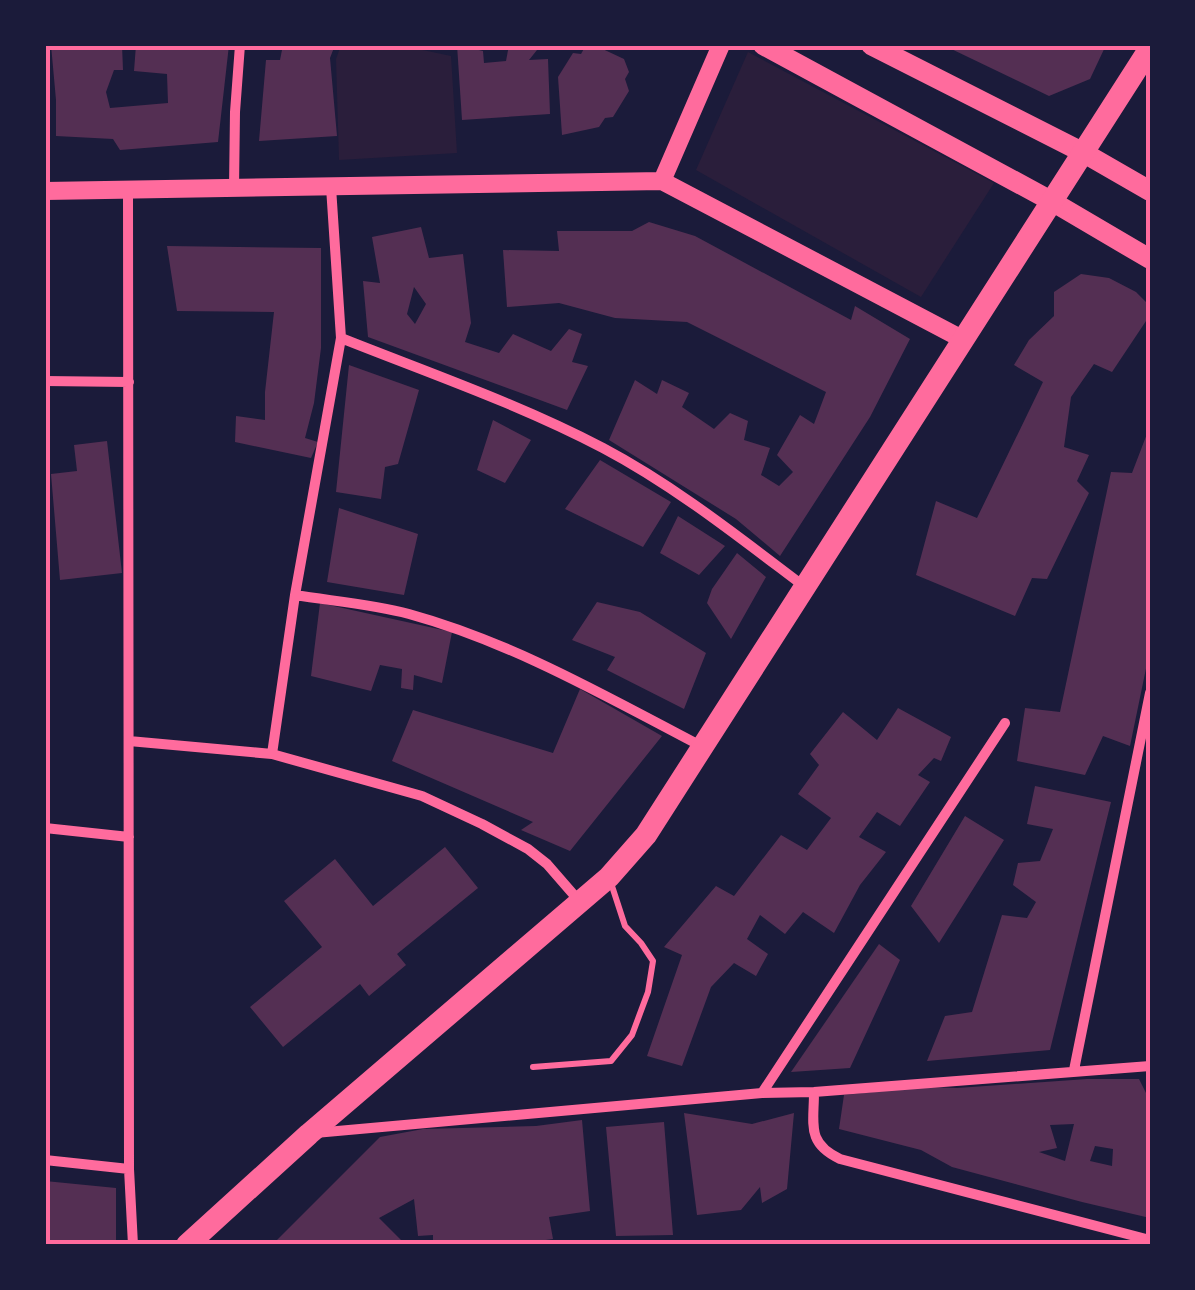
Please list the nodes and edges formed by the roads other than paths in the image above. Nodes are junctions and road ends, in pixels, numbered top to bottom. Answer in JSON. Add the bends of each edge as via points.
{"nodes":[{"id":1,"x":240,"y":45,"type":"edge"},
{"id":2,"x":720,"y":45,"type":"edge"},
{"id":3,"x":764,"y":45,"type":"edge"},
{"id":4,"x":871,"y":45,"type":"edge"},
{"id":5,"x":1150,"y":48,"type":"edge"},
{"id":6,"x":1084,"y":153,"type":"junction"},
{"id":7,"x":662,"y":181,"type":"junction"},
{"id":8,"x":331,"y":187,"type":"junction"},
{"id":9,"x":234,"y":188,"type":"junction"},
{"id":10,"x":128,"y":190,"type":"junction"},
{"id":11,"x":1150,"y":191,"type":"edge"},
{"id":12,"x":45,"y":192,"type":"edge"},
{"id":13,"x":1053,"y":202,"type":"junction"},
{"id":14,"x":1150,"y":259,"type":"edge"},
{"id":15,"x":341,"y":338,"type":"junction"},
{"id":16,"x":964,"y":340,"type":"junction"},
{"id":17,"x":45,"y":381,"type":"edge"},
{"id":18,"x":128,"y":382,"type":"junction"},
{"id":19,"x":806,"y":588,"type":"junction"},
{"id":20,"x":294,"y":595,"type":"junction"},
{"id":21,"x":1150,"y":693,"type":"edge"},
{"id":22,"x":1006,"y":723,"type":"dead end"},
{"id":23,"x":129,"y":742,"type":"junction"},
{"id":24,"x":704,"y":747,"type":"junction"},
{"id":25,"x":272,"y":754,"type":"junction"},
{"id":26,"x":45,"y":828,"type":"edge"},
{"id":27,"x":129,"y":836,"type":"junction"},
{"id":28,"x":610,"y":877,"type":"junction"},
{"id":29,"x":580,"y":902,"type":"junction"},
{"id":30,"x":533,"y":1066,"type":"dead end"},
{"id":31,"x":1150,"y":1066,"type":"edge"},
{"id":32,"x":1074,"y":1070,"type":"junction"},
{"id":33,"x":762,"y":1092,"type":"junction"},
{"id":34,"x":814,"y":1092,"type":"junction"},
{"id":35,"x":309,"y":1134,"type":"junction"},
{"id":36,"x":45,"y":1160,"type":"edge"},
{"id":37,"x":129,"y":1169,"type":"junction"},
{"id":38,"x":1150,"y":1240,"type":"edge"},
{"id":39,"x":191,"y":1242,"type":"edge"},
{"id":40,"x":133,"y":1245,"type":"edge"}],
"edges":[{"from":1,"to":9,"type":"street"},
{"from":2,"to":7,"type":"street"},
{"from":3,"to":13,"type":"main road"},
{"from":4,"to":6,"type":"main road"},
{"from":5,"to":6,"type":"main road"},
{"from":6,"to":11,"type":"main road"},
{"from":6,"to":13,"type":"main road"},
{"from":7,"to":8,"type":"street"},
{"from":7,"to":16,"type":"street"},
{"from":8,"to":9,"type":"street"},
{"from":8,"to":15,"type":"street"},
{"from":9,"to":10,"type":"street"},
{"from":10,"to":12,"type":"street"},
{"from":10,"to":18,"type":"street"},
{"from":13,"to":14,"type":"main road"},
{"from":13,"to":16,"type":"main road"},
{"from":15,"to":19,"type":"street","via":[[606,450],[704,510]]},
{"from":15,"to":20,"type":"street"},
{"from":16,"to":19,"type":"main road"},
{"from":17,"to":18,"type":"street"},
{"from":18,"to":23,"type":"street"},
{"from":19,"to":24,"type":"main road"},
{"from":20,"to":24,"type":"street","via":[[405,612],[486,638]]},
{"from":20,"to":25,"type":"street"},
{"from":21,"to":32,"type":"street"},
{"from":22,"to":33,"type":"street"},
{"from":23,"to":25,"type":"street"},
{"from":23,"to":27,"type":"street"},
{"from":24,"to":28,"type":"main road"},
{"from":25,"to":29,"type":"street","via":[[422,796],[482,824],[548,864]]},
{"from":26,"to":27,"type":"street"},
{"from":27,"to":37,"type":"street"},
{"from":28,"to":29,"type":"main road"},
{"from":28,"to":30,"type":"lane","via":[[625,926],[653,961],[632,1036],[611,1061]]},
{"from":29,"to":35,"type":"main road"},
{"from":31,"to":32,"type":"street"},
{"from":32,"to":34,"type":"street"},
{"from":33,"to":34,"type":"street"},
{"from":33,"to":35,"type":"street"},
{"from":34,"to":38,"type":"street","via":[[818,1145],[840,1160]]},
{"from":35,"to":39,"type":"main road"},
{"from":36,"to":37,"type":"street"},
{"from":37,"to":40,"type":"street"}]}
